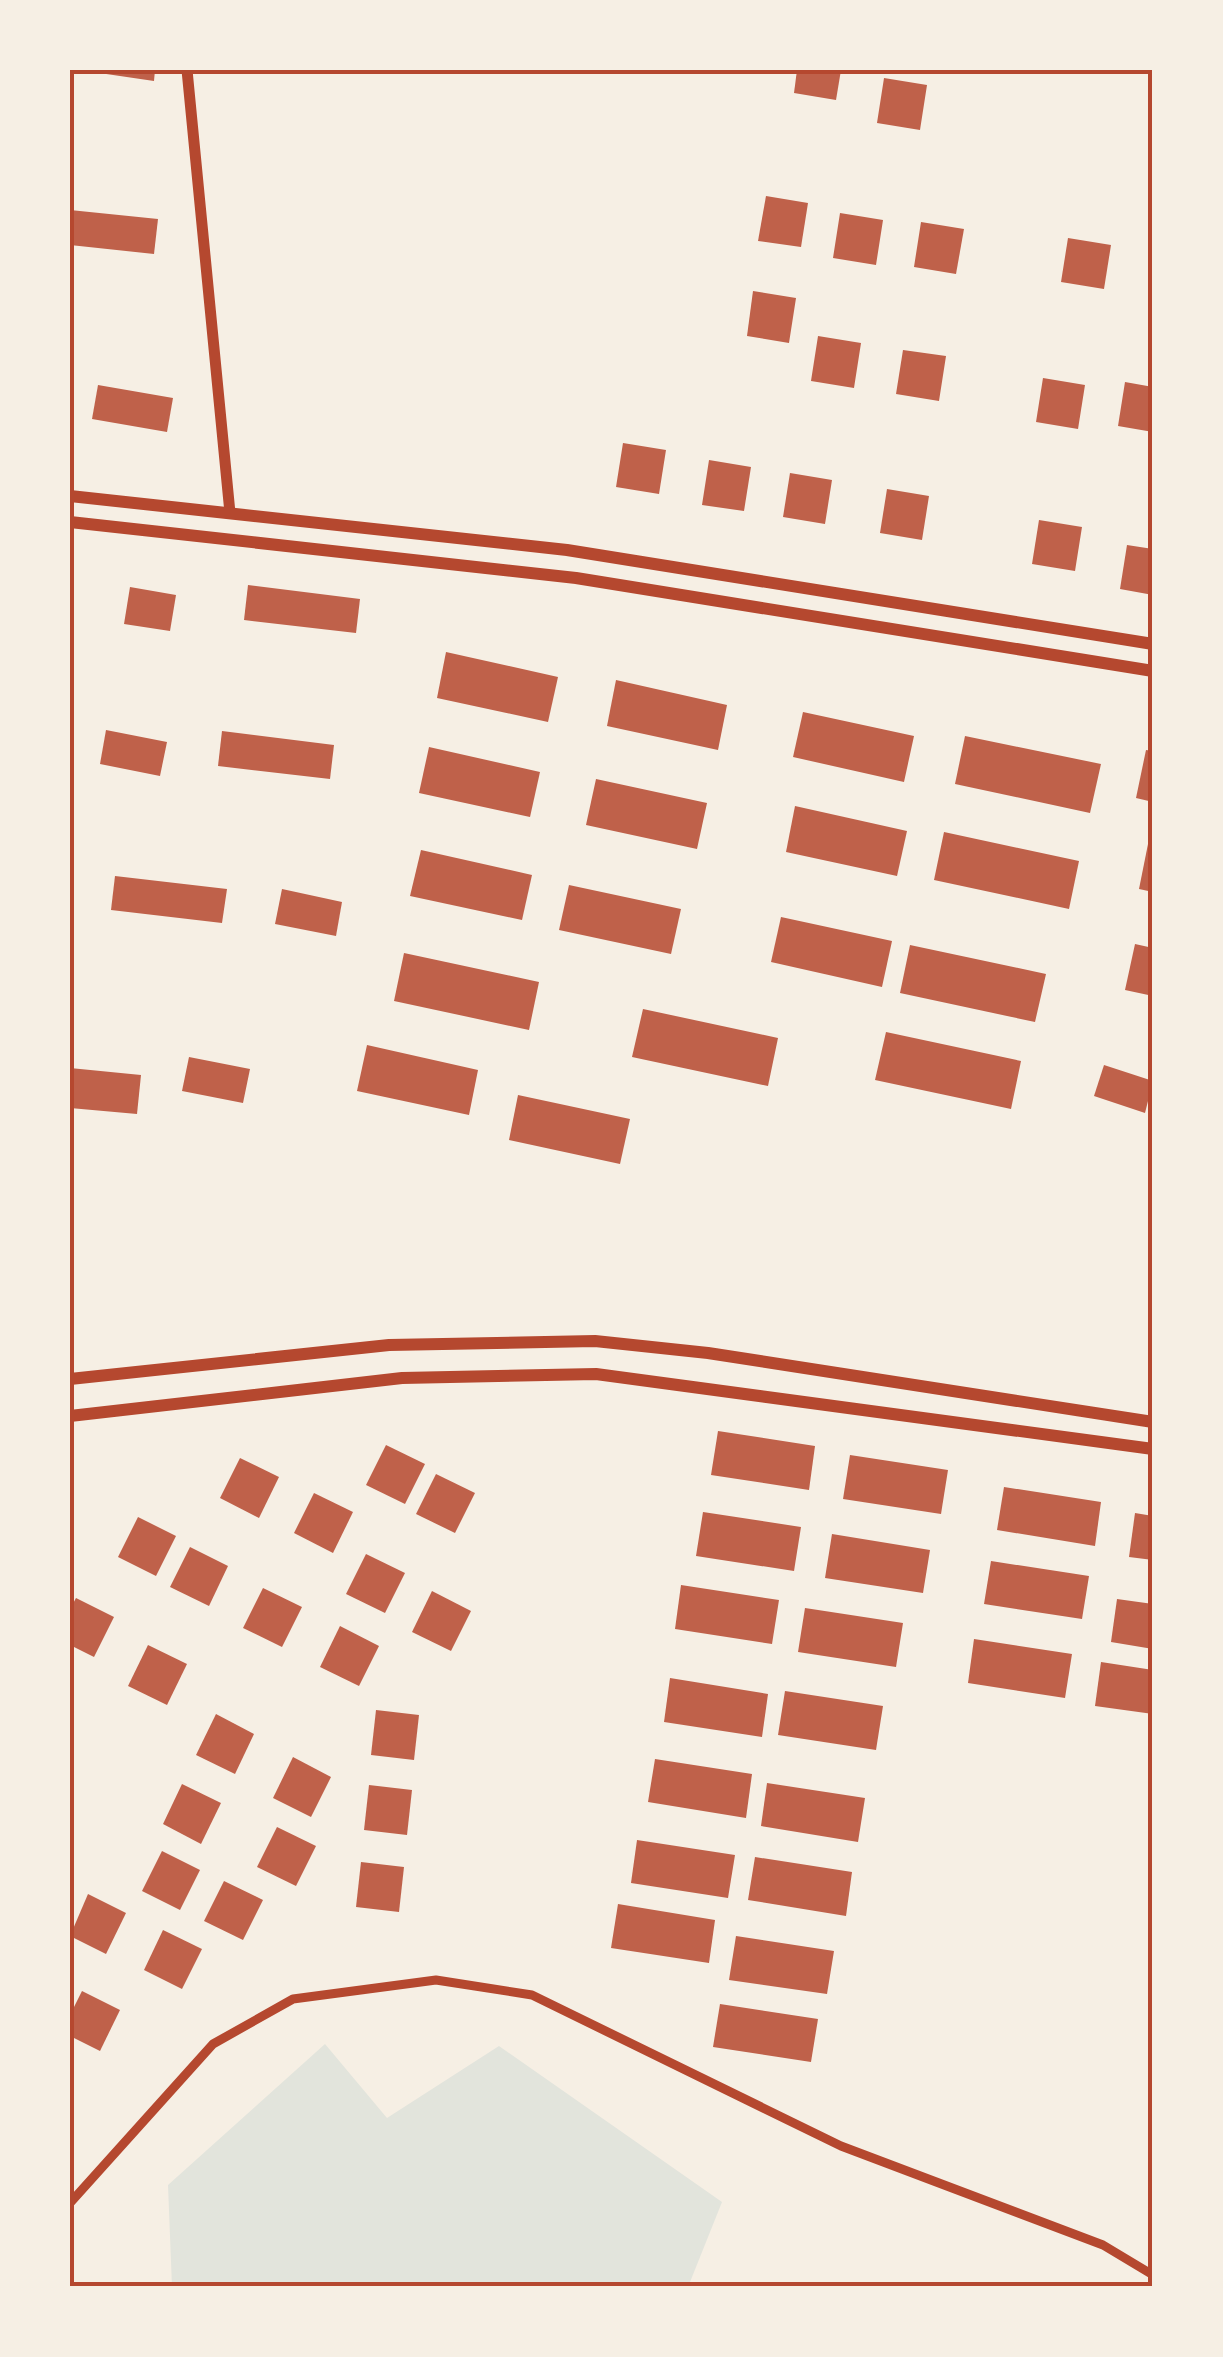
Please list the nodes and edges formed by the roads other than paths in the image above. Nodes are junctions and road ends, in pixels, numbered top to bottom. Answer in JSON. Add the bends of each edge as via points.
{"nodes":[{"id":1,"x":187,"y":70,"type":"edge"},
{"id":2,"x":70,"y":496,"type":"edge"},
{"id":3,"x":230,"y":513,"type":"junction"},
{"id":4,"x":70,"y":522,"type":"edge"},
{"id":5,"x":1153,"y":644,"type":"edge"},
{"id":6,"x":1153,"y":671,"type":"edge"},
{"id":7,"x":70,"y":1379,"type":"edge"},
{"id":8,"x":70,"y":1416,"type":"edge"},
{"id":9,"x":1153,"y":1422,"type":"edge"},
{"id":10,"x":1153,"y":1449,"type":"edge"},
{"id":11,"x":70,"y":2202,"type":"edge"},
{"id":12,"x":1153,"y":2275,"type":"edge"}],
"edges":[{"from":1,"to":3,"type":"street"},
{"from":2,"to":3,"type":"main road"},
{"from":3,"to":5,"type":"main road","via":[[567,550]]},
{"from":4,"to":6,"type":"main road","via":[[576,578]]},
{"from":7,"to":9,"type":"main road","via":[[389,1345],[595,1341]]},
{"from":8,"to":10,"type":"main road","via":[[402,1378],[596,1374]]},
{"from":11,"to":12,"type":"street","via":[[213,2044],[292,1999],[436,1980],[532,1995],[841,2146],[1104,2245]]}]}
